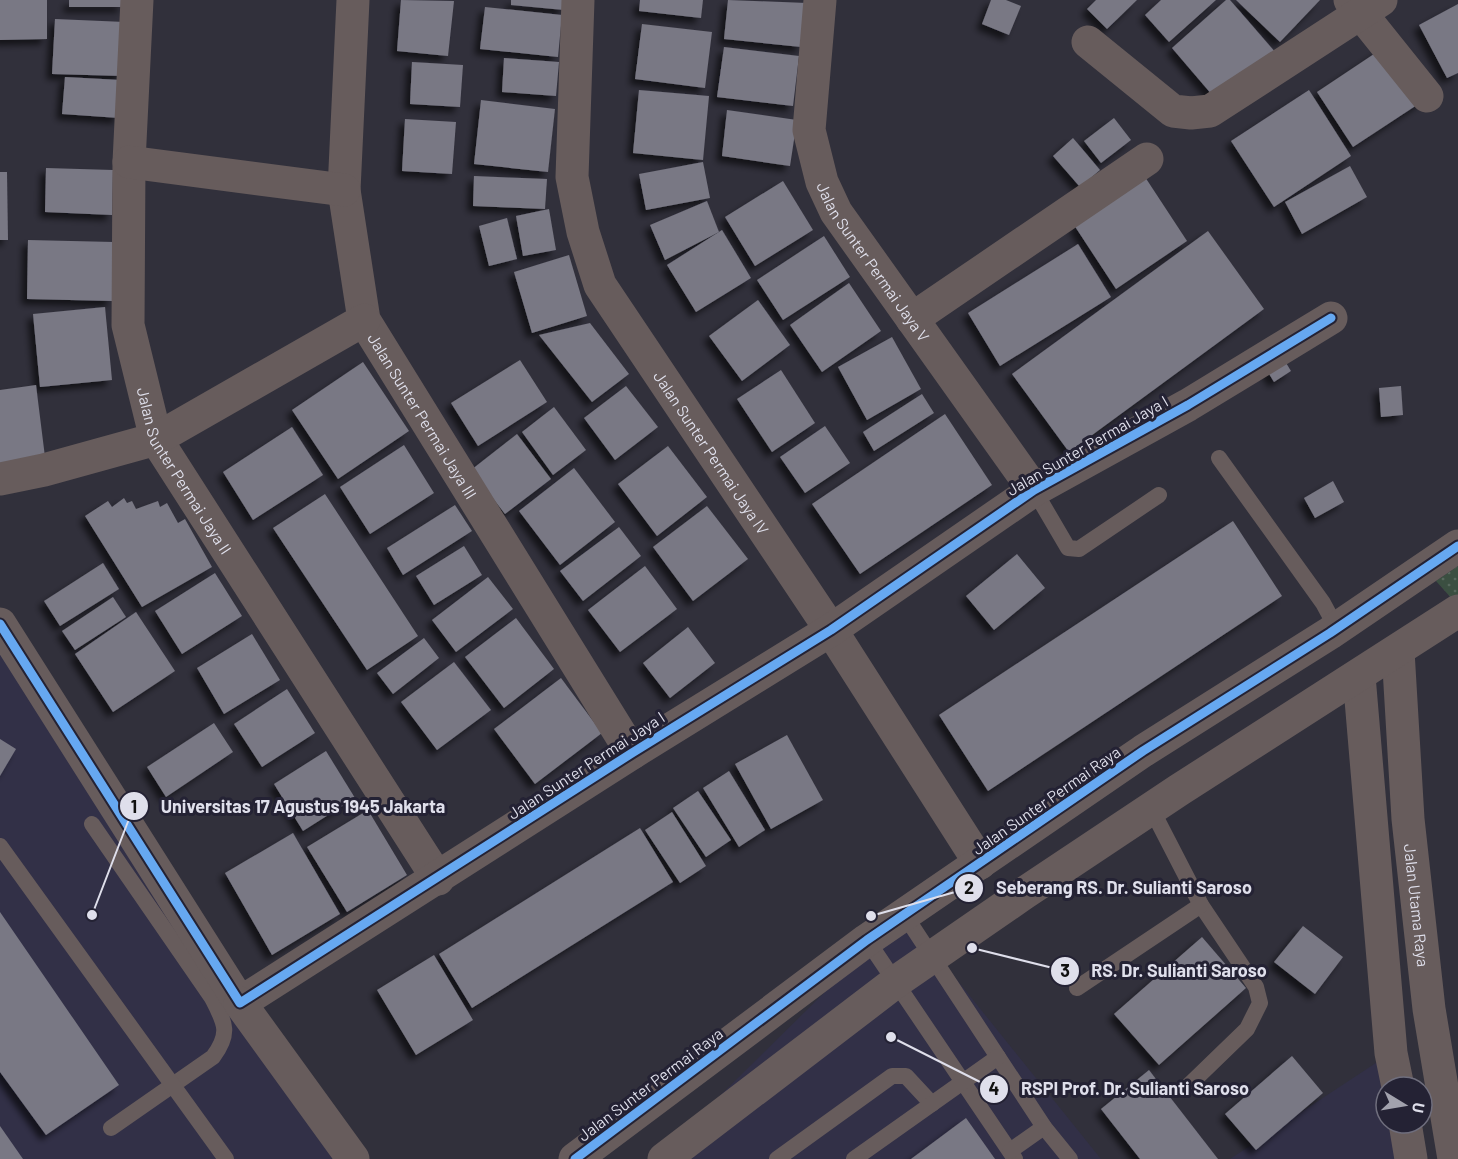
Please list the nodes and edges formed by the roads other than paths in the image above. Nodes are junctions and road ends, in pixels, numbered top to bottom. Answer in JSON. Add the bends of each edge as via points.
{"nodes":[{"id":1,"x":137,"y":0,"type":"edge"},
{"id":2,"x":353,"y":0,"type":"edge"},
{"id":3,"x":578,"y":0,"type":"edge"},
{"id":4,"x":820,"y":0,"type":"edge"},
{"id":5,"x":1364,"y":4,"type":"edge"},
{"id":6,"x":1088,"y":42,"type":"dead end"},
{"id":7,"x":1427,"y":96,"type":"dead end"},
{"id":8,"x":1147,"y":159,"type":"dead end"},
{"id":9,"x":129,"y":162,"type":"junction"},
{"id":10,"x":344,"y":190,"type":"junction"},
{"id":11,"x":1331,"y":318,"type":"dead end"},
{"id":12,"x":912,"y":319,"type":"junction"},
{"id":13,"x":364,"y":320,"type":"junction"},
{"id":14,"x":156,"y":439,"type":"junction"},
{"id":15,"x":1219,"y":458,"type":"dead end"},
{"id":16,"x":0,"y":479,"type":"edge"},
{"id":17,"x":1034,"y":490,"type":"junction"},
{"id":18,"x":1159,"y":495,"type":"dead end"},
{"id":19,"x":1458,"y":546,"type":"edge"},
{"id":20,"x":1458,"y":611,"type":"edge"},
{"id":21,"x":0,"y":624,"type":"edge"},
{"id":22,"x":1337,"y":628,"type":"junction"},
{"id":23,"x":831,"y":630,"type":"junction"},
{"id":24,"x":1398,"y":651,"type":"junction"},
{"id":25,"x":1359,"y":676,"type":"junction"},
{"id":26,"x":632,"y":753,"type":"junction"},
{"id":27,"x":1151,"y":808,"type":"junction"},
{"id":28,"x":92,"y":824,"type":"dead end"},
{"id":29,"x":0,"y":846,"type":"edge"},
{"id":30,"x":980,"y":863,"type":"junction"},
{"id":31,"x":438,"y":879,"type":"junction"},
{"id":32,"x":1201,"y":905,"type":"junction"},
{"id":33,"x":904,"y":914,"type":"junction"},
{"id":34,"x":867,"y":940,"type":"junction"},
{"id":35,"x":932,"y":958,"type":"junction"},
{"id":36,"x":897,"y":981,"type":"junction"},
{"id":37,"x":1077,"y":988,"type":"dead end"},
{"id":38,"x":240,"y":1003,"type":"junction"},
{"id":39,"x":998,"y":1057,"type":"junction"},
{"id":40,"x":1396,"y":1075,"type":"edge"},
{"id":41,"x":964,"y":1082,"type":"junction"},
{"id":42,"x":172,"y":1083,"type":"junction"},
{"id":43,"x":1185,"y":1089,"type":"dead end"},
{"id":44,"x":932,"y":1104,"type":"junction"},
{"id":45,"x":1044,"y":1127,"type":"junction"},
{"id":46,"x":111,"y":1128,"type":"dead end"},
{"id":47,"x":1407,"y":1135,"type":"edge"},
{"id":48,"x":1451,"y":1152,"type":"edge"},
{"id":49,"x":1012,"y":1155,"type":"edge"},
{"id":50,"x":226,"y":1159,"type":"edge"},
{"id":51,"x":353,"y":1159,"type":"edge"},
{"id":52,"x":574,"y":1159,"type":"edge"},
{"id":53,"x":664,"y":1159,"type":"edge"},
{"id":54,"x":777,"y":1159,"type":"edge"},
{"id":55,"x":854,"y":1159,"type":"edge"},
{"id":56,"x":1070,"y":1159,"type":"edge"},
{"id":57,"x":1412,"y":1159,"type":"edge"}],
"edges":[{"from":1,"to":9,"type":"street","name":"Jalan Sunter Permai Jaya II"},
{"from":2,"to":10,"type":"street","name":"Jalan Sunter Permai Jaya III"},
{"from":3,"to":23,"type":"street","name":"Jalan Sunter Permai Jaya IV","via":[[572,177],[583,232],[600,285]]},
{"from":4,"to":12,"type":"street","name":"Jalan Sunter Permai Jaya V","via":[[809,130],[822,182],[836,212]]},
{"from":5,"to":6,"type":"street","via":[[1210,111],[1173,111]]},
{"from":5,"to":7,"type":"street"},
{"from":8,"to":12,"type":"street"},
{"from":9,"to":10,"type":"street"},
{"from":9,"to":14,"type":"street","name":"Jalan Sunter Permai Jaya II","via":[[128,325]]},
{"from":10,"to":13,"type":"street","name":"Jalan Sunter Permai Jaya III"},
{"from":11,"to":17,"type":"street","name":"Jalan Sunter Permai Jaya I","via":[[1188,405]]},
{"from":12,"to":17,"type":"street","name":"Jalan Sunter Permai Jaya V"},
{"from":13,"to":14,"type":"street"},
{"from":13,"to":26,"type":"street","name":"Jalan Sunter Permai Jaya III"},
{"from":14,"to":16,"type":"street"},
{"from":14,"to":31,"type":"street","name":"Jalan Sunter Permai Jaya II"},
{"from":15,"to":22,"type":"lane"},
{"from":17,"to":18,"type":"lane","via":[[1068,548],[1079,549]]},
{"from":17,"to":23,"type":"street","name":"Jalan Sunter Permai Jaya I"},
{"from":19,"to":22,"type":"street","name":"Jalan Sunter Permai Raya"},
{"from":20,"to":24,"type":"street"},
{"from":21,"to":38,"type":"street"},
{"from":22,"to":30,"type":"street","name":"Jalan Sunter Permai Raya","via":[[1143,752]]},
{"from":23,"to":26,"type":"street","name":"Jalan Sunter Permai Jaya I"},
{"from":23,"to":30,"type":"street","name":"Jalan Sunter Permai Jaya IV"},
{"from":24,"to":25,"type":"street"},
{"from":24,"to":48,"type":"street","name":"Jalan Utama Raya","via":[[1408,819],[1429,1010]]},
{"from":25,"to":27,"type":"street"},
{"from":25,"to":40,"type":"street"},
{"from":26,"to":31,"type":"street","name":"Jalan Sunter Permai Jaya I"},
{"from":27,"to":32,"type":"lane"},
{"from":27,"to":35,"type":"street"},
{"from":28,"to":42,"type":"lane","via":[[225,1022],[224,1042],[213,1057]]},
{"from":29,"to":42,"type":"lane"},
{"from":30,"to":33,"type":"street","name":"Jalan Sunter Permai Raya"},
{"from":31,"to":38,"type":"street","name":"Jalan Sunter Permai Jaya I"},
{"from":32,"to":37,"type":"lane"},
{"from":32,"to":43,"type":"lane","via":[[1256,987],[1260,1003],[1247,1029]]},
{"from":33,"to":34,"type":"street","name":"Jalan Sunter Permai Raya"},
{"from":33,"to":35,"type":"lane"},
{"from":34,"to":36,"type":"lane"},
{"from":34,"to":52,"type":"street","name":"Jalan Sunter Permai Raya"},
{"from":35,"to":36,"type":"street"},
{"from":35,"to":39,"type":"lane"},
{"from":36,"to":41,"type":"lane"},
{"from":36,"to":53,"type":"street"},
{"from":38,"to":51,"type":"street"},
{"from":39,"to":41,"type":"lane"},
{"from":39,"to":45,"type":"lane"},
{"from":41,"to":44,"type":"lane"},
{"from":41,"to":49,"type":"lane"},
{"from":42,"to":46,"type":"lane"},
{"from":42,"to":50,"type":"lane"},
{"from":44,"to":54,"type":"lane","via":[[906,1076],[892,1076]]},
{"from":44,"to":55,"type":"lane"},
{"from":45,"to":49,"type":"lane"},
{"from":45,"to":56,"type":"lane"},
{"from":47,"to":57,"type":"street"}]}
